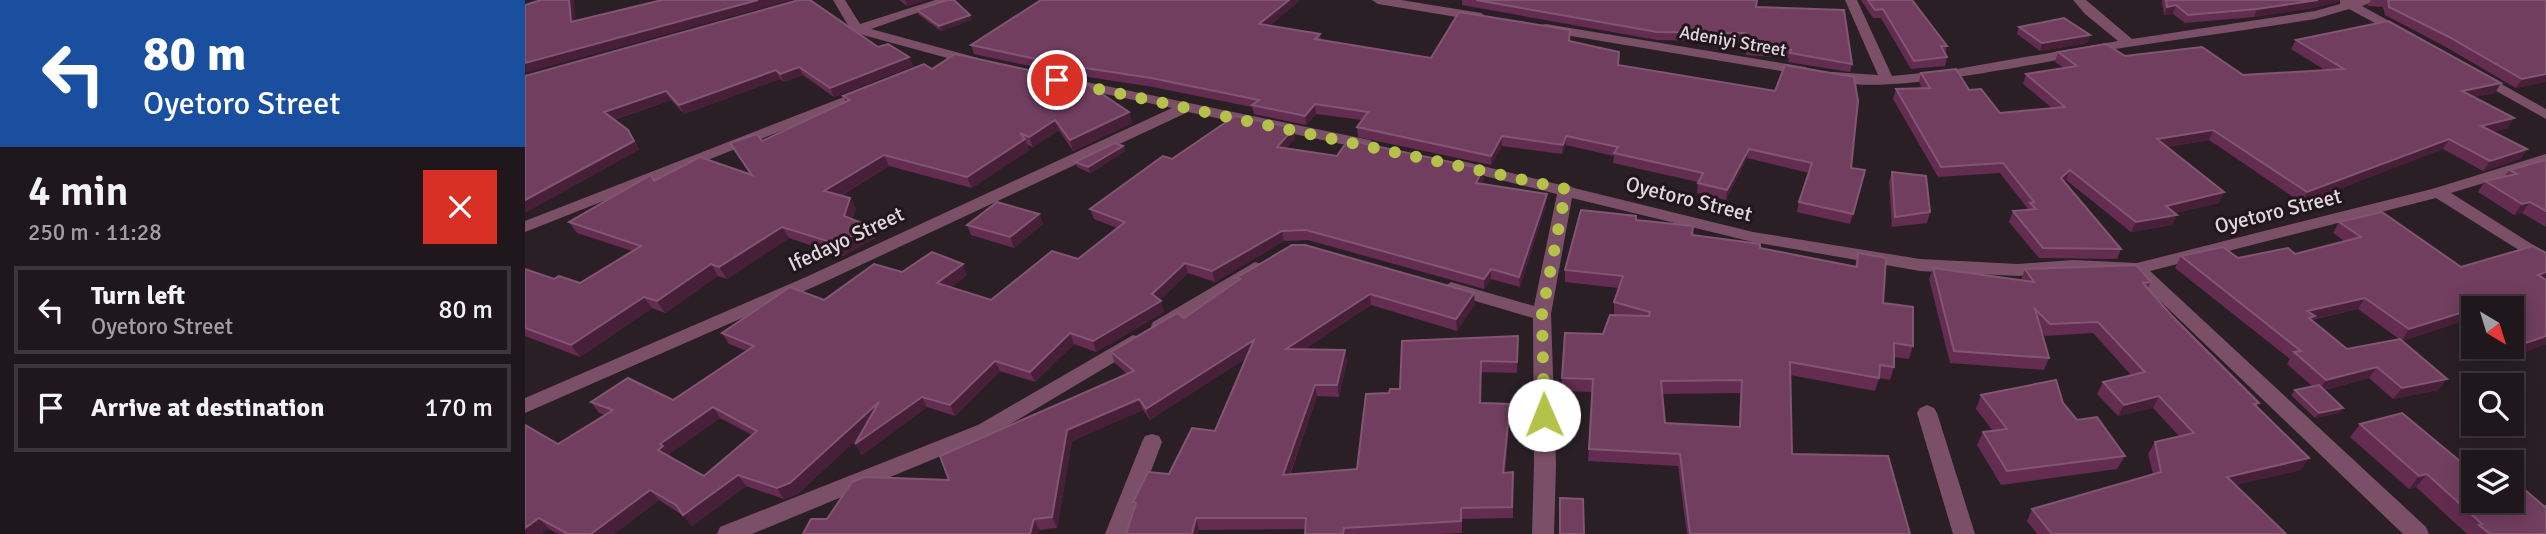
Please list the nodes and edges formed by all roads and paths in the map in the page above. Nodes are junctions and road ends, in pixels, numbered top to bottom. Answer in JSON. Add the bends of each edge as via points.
{"nodes":[{"id":1,"x":839,"y":0,"type":"edge"},
{"id":2,"x":949,"y":0,"type":"edge"},
{"id":3,"x":1378,"y":0,"type":"edge"},
{"id":4,"x":1851,"y":0,"type":"edge"},
{"id":5,"x":2079,"y":0,"type":"edge"},
{"id":6,"x":2371,"y":0,"type":"edge"},
{"id":7,"x":2345,"y":2,"type":"edge"},
{"id":8,"x":1500,"y":20,"type":"edge"},
{"id":9,"x":1527,"y":24,"type":"edge"},
{"id":10,"x":857,"y":29,"type":"junction"},
{"id":11,"x":2416,"y":39,"type":"edge"},
{"id":12,"x":2128,"y":42,"type":"junction"},
{"id":13,"x":955,"y":57,"type":"junction"},
{"id":14,"x":2462,"y":65,"type":"edge"},
{"id":15,"x":996,"y":66,"type":"edge"},
{"id":16,"x":930,"y":67,"type":"edge"},
{"id":17,"x":1049,"y":78,"type":"edge"},
{"id":18,"x":1887,"y":80,"type":"junction"},
{"id":19,"x":878,"y":88,"type":"edge"},
{"id":20,"x":1184,"y":108,"type":"junction"},
{"id":21,"x":2546,"y":115,"type":"edge"},
{"id":22,"x":1391,"y":150,"type":"edge"},
{"id":23,"x":2546,"y":159,"type":"edge"},
{"id":24,"x":1445,"y":162,"type":"edge"},
{"id":25,"x":1566,"y":189,"type":"junction"},
{"id":26,"x":2438,"y":192,"type":"junction"},
{"id":27,"x":525,"y":227,"type":"edge"},
{"id":28,"x":1273,"y":257,"type":"edge"},
{"id":29,"x":2546,"y":261,"type":"edge"},
{"id":30,"x":2137,"y":269,"type":"junction"},
{"id":31,"x":1437,"y":285,"type":"edge"},
{"id":32,"x":1542,"y":314,"type":"junction"},
{"id":33,"x":525,"y":405,"type":"edge"},
{"id":34,"x":1927,"y":413,"type":"dead end"},
{"id":35,"x":1151,"y":442,"type":"dead end"},
{"id":36,"x":728,"y":534,"type":"edge"},
{"id":37,"x":1116,"y":534,"type":"edge"},
{"id":38,"x":1543,"y":534,"type":"edge"},
{"id":39,"x":1964,"y":534,"type":"edge"},
{"id":40,"x":2418,"y":534,"type":"edge"}],
"edges":[{"from":1,"to":10,"type":"street"},
{"from":2,"to":10,"type":"street"},
{"from":3,"to":8,"type":"street"},
{"from":4,"to":18,"type":"street"},
{"from":5,"to":12,"type":"street"},
{"from":6,"to":7,"type":"street","name":"Adeniyi Street"},
{"from":7,"to":11,"type":"street"},
{"from":7,"to":12,"type":"street","name":"Adeniyi Street","via":[[2316,14]]},
{"from":9,"to":18,"type":"street","name":"Adeniyi Street","via":[[1851,79]]},
{"from":10,"to":13,"type":"street"},
{"from":12,"to":18,"type":"street","name":"Adeniyi Street","via":[[1933,77]]},
{"from":13,"to":15,"type":"street"},
{"from":13,"to":16,"type":"street"},
{"from":14,"to":21,"type":"street"},
{"from":17,"to":20,"type":"street"},
{"from":19,"to":27,"type":"street"},
{"from":20,"to":22,"type":"street"},
{"from":20,"to":33,"type":"street","name":"Ifedayo Street","via":[[812,281]]},
{"from":23,"to":26,"type":"street","name":"Oyetoro Street"},
{"from":24,"to":25,"type":"street","name":"Oyetoro Street"},
{"from":25,"to":30,"type":"street","name":"Oyetoro Street","via":[[1753,237],[1920,265]]},
{"from":25,"to":32,"type":"street"},
{"from":26,"to":29,"type":"street"},
{"from":26,"to":30,"type":"street","name":"Oyetoro Street"},
{"from":28,"to":36,"type":"street","via":[[985,430]]},
{"from":30,"to":40,"type":"street"},
{"from":31,"to":32,"type":"street"},
{"from":32,"to":38,"type":"street"},
{"from":34,"to":39,"type":"street"},
{"from":35,"to":37,"type":"street"}]}
